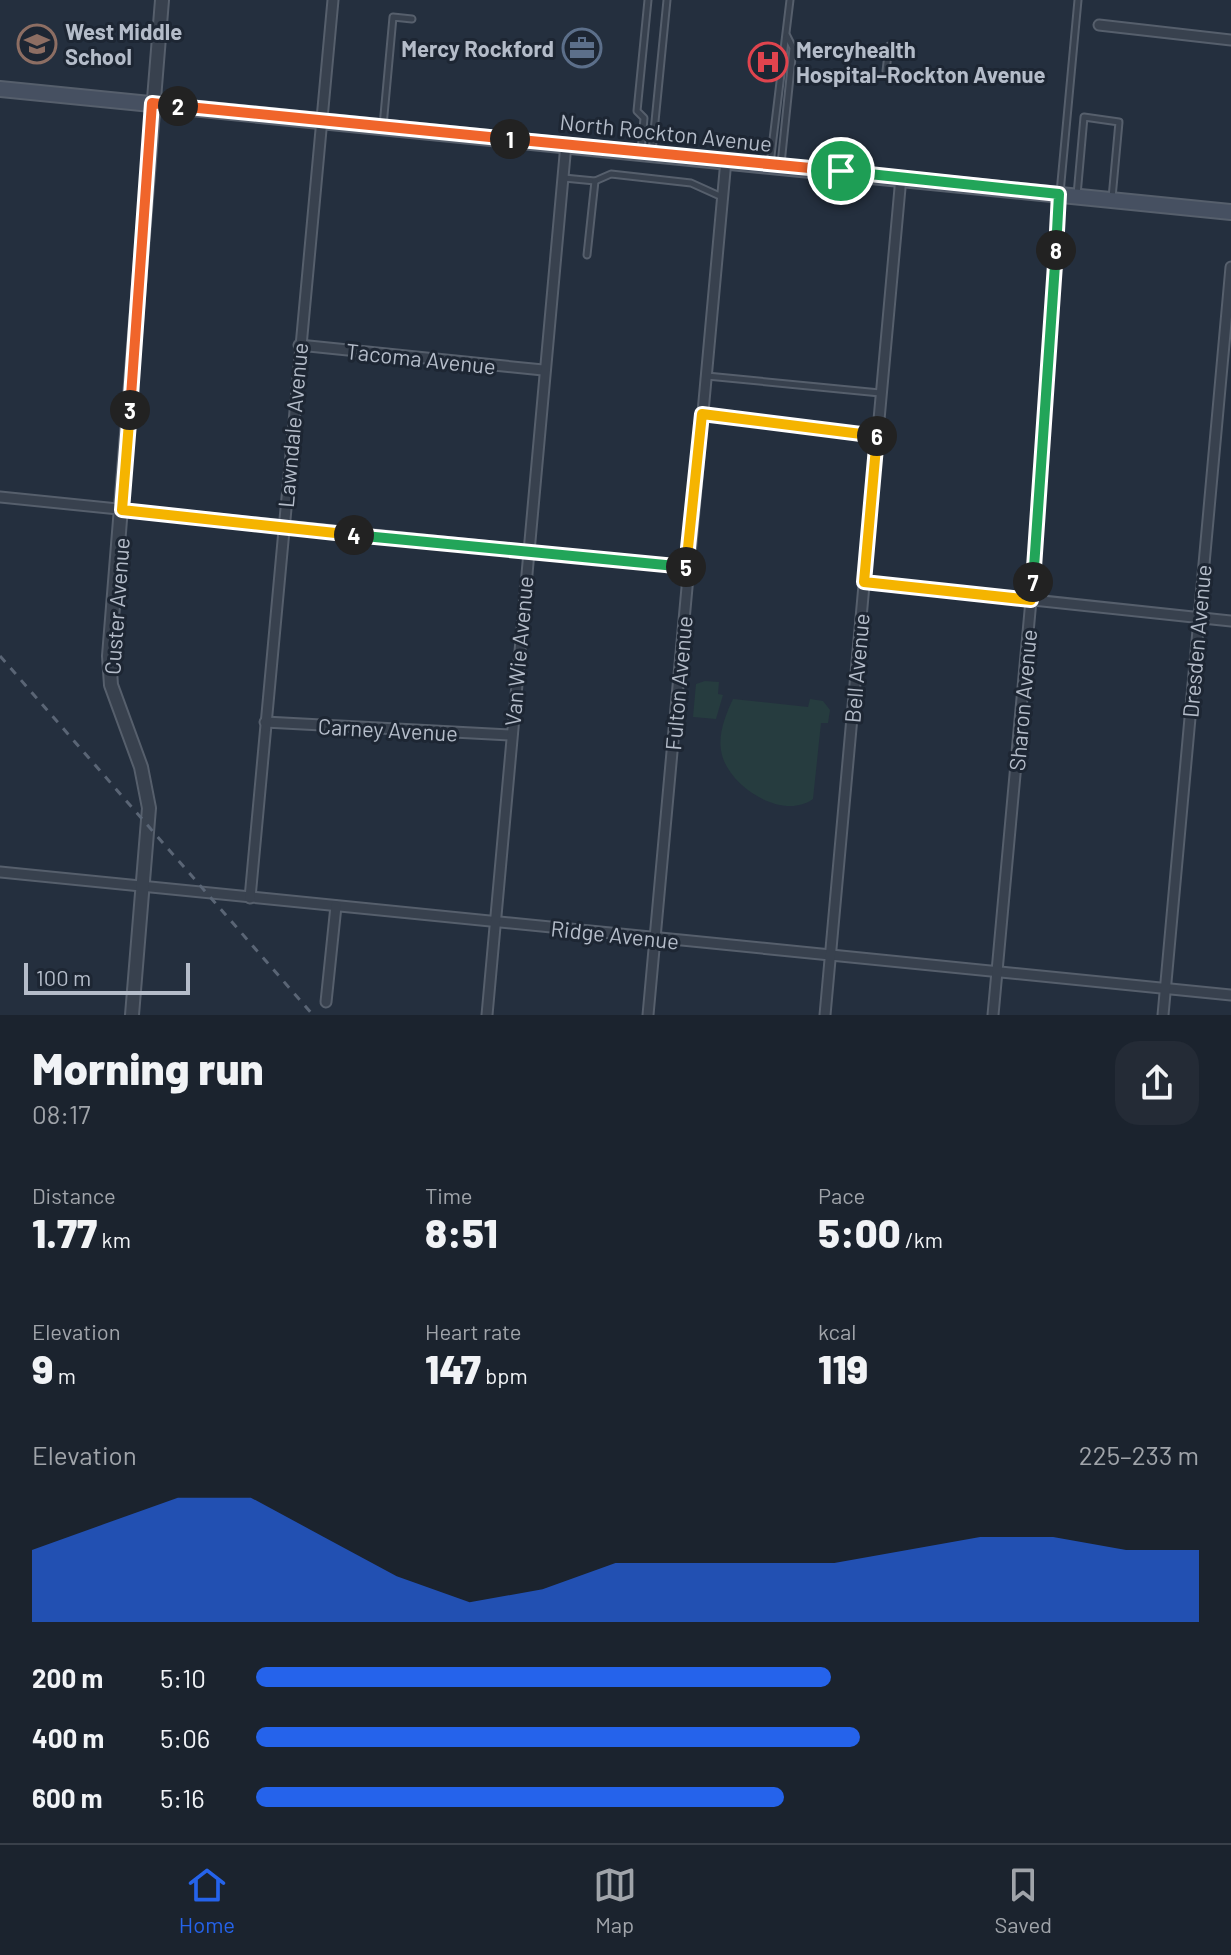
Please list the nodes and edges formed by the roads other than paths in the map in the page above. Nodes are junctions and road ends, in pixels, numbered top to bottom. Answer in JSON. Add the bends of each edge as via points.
{"nodes":[{"id":1,"x":162,"y":0,"type":"edge"},
{"id":2,"x":333,"y":0,"type":"edge"},
{"id":3,"x":648,"y":0,"type":"edge"},
{"id":4,"x":667,"y":0,"type":"edge"},
{"id":5,"x":790,"y":0,"type":"edge"},
{"id":6,"x":1078,"y":0,"type":"edge"},
{"id":7,"x":412,"y":19,"type":"dead end"},
{"id":8,"x":1099,"y":25,"type":"dead end"},
{"id":9,"x":787,"y":36,"type":"junction"},
{"id":10,"x":1231,"y":40,"type":"edge"},
{"id":11,"x":889,"y":46,"type":"dead end"},
{"id":12,"x":886,"y":71,"type":"dead end"},
{"id":13,"x":0,"y":89,"type":"edge"},
{"id":14,"x":152,"y":103,"type":"junction"},
{"id":15,"x":322,"y":121,"type":"junction"},
{"id":16,"x":383,"y":127,"type":"junction"},
{"id":17,"x":566,"y":144,"type":"junction"},
{"id":18,"x":646,"y":152,"type":"junction"},
{"id":19,"x":726,"y":160,"type":"junction"},
{"id":20,"x":776,"y":165,"type":"junction"},
{"id":21,"x":901,"y":177,"type":"junction"},
{"id":22,"x":563,"y":178,"type":"junction"},
{"id":23,"x":595,"y":181,"type":"junction"},
{"id":24,"x":1059,"y":194,"type":"junction"},
{"id":25,"x":1077,"y":196,"type":"junction"},
{"id":26,"x":722,"y":197,"type":"junction"},
{"id":27,"x":1112,"y":199,"type":"junction"},
{"id":28,"x":1231,"y":212,"type":"edge"},
{"id":29,"x":587,"y":255,"type":"dead end"},
{"id":30,"x":1231,"y":267,"type":"edge"},
{"id":31,"x":299,"y":345,"type":"junction"},
{"id":32,"x":543,"y":370,"type":"junction"},
{"id":33,"x":706,"y":376,"type":"junction"},
{"id":34,"x":881,"y":393,"type":"junction"},
{"id":35,"x":702,"y":414,"type":"junction"},
{"id":36,"x":877,"y":436,"type":"junction"},
{"id":37,"x":0,"y":497,"type":"edge"},
{"id":38,"x":122,"y":510,"type":"junction"},
{"id":39,"x":284,"y":529,"type":"junction"},
{"id":40,"x":528,"y":550,"type":"junction"},
{"id":41,"x":688,"y":567,"type":"junction"},
{"id":42,"x":864,"y":582,"type":"junction"},
{"id":43,"x":1031,"y":600,"type":"junction"},
{"id":44,"x":1197,"y":617,"type":"junction"},
{"id":45,"x":1231,"y":621,"type":"edge"},
{"id":46,"x":265,"y":722,"type":"junction"},
{"id":47,"x":510,"y":735,"type":"junction"},
{"id":48,"x":0,"y":872,"type":"edge"},
{"id":49,"x":144,"y":887,"type":"junction"},
{"id":50,"x":250,"y":898,"type":"junction"},
{"id":51,"x":336,"y":906,"type":"junction"},
{"id":52,"x":495,"y":922,"type":"junction"},
{"id":53,"x":654,"y":938,"type":"junction"},
{"id":54,"x":830,"y":955,"type":"junction"},
{"id":55,"x":997,"y":972,"type":"junction"},
{"id":56,"x":1166,"y":989,"type":"junction"},
{"id":57,"x":1231,"y":995,"type":"edge"},
{"id":58,"x":326,"y":1002,"type":"dead end"},
{"id":59,"x":132,"y":1015,"type":"edge"},
{"id":60,"x":487,"y":1015,"type":"edge"},
{"id":61,"x":648,"y":1015,"type":"edge"},
{"id":62,"x":825,"y":1015,"type":"edge"},
{"id":63,"x":993,"y":1015,"type":"edge"},
{"id":64,"x":1163,"y":1015,"type":"edge"}],
"edges":[{"from":1,"to":14,"type":"street","name":"Custer Avenue"},
{"from":2,"to":15,"type":"street","name":"Lawndale Avenue"},
{"from":3,"to":18,"type":"lane","via":[[637,111],[644,118]]},
{"from":4,"to":18,"type":"lane"},
{"from":5,"to":9,"type":"lane"},
{"from":6,"to":24,"type":"lane"},
{"from":7,"to":16,"type":"lane","via":[[393,17]]},
{"from":8,"to":10,"type":"street"},
{"from":9,"to":20,"type":"lane","via":[[782,47]]},
{"from":9,"to":20,"type":"lane","via":[[793,48]]},
{"from":11,"to":12,"type":"lane"},
{"from":13,"to":14,"type":"main road","name":"North Rockton Avenue"},
{"from":14,"to":15,"type":"main road","name":"North Rockton Avenue"},
{"from":14,"to":38,"type":"street","name":"Custer Avenue"},
{"from":15,"to":16,"type":"main road","name":"North Rockton Avenue"},
{"from":15,"to":31,"type":"street","name":"Lawndale Avenue"},
{"from":16,"to":17,"type":"main road","name":"North Rockton Avenue"},
{"from":17,"to":18,"type":"main road","name":"North Rockton Avenue"},
{"from":17,"to":22,"type":"street","name":"Van Wie Avenue"},
{"from":18,"to":19,"type":"main road","name":"North Rockton Avenue"},
{"from":19,"to":20,"type":"main road","name":"North Rockton Avenue"},
{"from":19,"to":26,"type":"street","name":"Fulton Avenue"},
{"from":20,"to":21,"type":"main road","name":"North Rockton Avenue"},
{"from":21,"to":24,"type":"main road","name":"North Rockton Avenue"},
{"from":21,"to":34,"type":"street","name":"Bell Avenue"},
{"from":22,"to":23,"type":"lane"},
{"from":22,"to":32,"type":"street","name":"Van Wie Avenue"},
{"from":23,"to":26,"type":"lane","via":[[611,174],[691,183]]},
{"from":23,"to":29,"type":"lane"},
{"from":24,"to":25,"type":"main road","name":"North Rockton Avenue"},
{"from":24,"to":43,"type":"street","name":"Sharon Avenue"},
{"from":25,"to":27,"type":"main road","name":"North Rockton Avenue"},
{"from":25,"to":27,"type":"lane","via":[[1084,117],[1119,122]]},
{"from":26,"to":33,"type":"street","name":"Fulton Avenue"},
{"from":27,"to":28,"type":"main road","name":"North Rockton Avenue"},
{"from":30,"to":44,"type":"street","name":"Dresden Avenue"},
{"from":31,"to":32,"type":"street","name":"Tacoma Avenue"},
{"from":31,"to":39,"type":"street","name":"Lawndale Avenue"},
{"from":32,"to":40,"type":"street","name":"Van Wie Avenue"},
{"from":33,"to":34,"type":"lane"},
{"from":33,"to":35,"type":"street","name":"Fulton Avenue"},
{"from":34,"to":36,"type":"street","name":"Bell Avenue"},
{"from":35,"to":36,"type":"lane"},
{"from":35,"to":41,"type":"street","name":"Fulton Avenue"},
{"from":36,"to":42,"type":"street","name":"Bell Avenue"},
{"from":37,"to":38,"type":"street"},
{"from":38,"to":39,"type":"street"},
{"from":38,"to":49,"type":"street","name":"Custer Avenue","via":[[109,670],[148,793]]},
{"from":39,"to":40,"type":"street"},
{"from":39,"to":46,"type":"street","name":"Lawndale Avenue"},
{"from":40,"to":41,"type":"street"},
{"from":40,"to":47,"type":"street","name":"Van Wie Avenue"},
{"from":41,"to":53,"type":"street","name":"Fulton Avenue"},
{"from":42,"to":43,"type":"street"},
{"from":42,"to":54,"type":"street","name":"Bell Avenue"},
{"from":43,"to":44,"type":"street"},
{"from":43,"to":55,"type":"street","name":"Sharon Avenue"},
{"from":44,"to":45,"type":"street"},
{"from":44,"to":56,"type":"street","name":"Dresden Avenue"},
{"from":46,"to":47,"type":"street","name":"Carney Avenue"},
{"from":46,"to":50,"type":"street","name":"Lawndale Avenue"},
{"from":47,"to":52,"type":"street","name":"Van Wie Avenue"},
{"from":48,"to":49,"type":"street","name":"Ridge Avenue"},
{"from":49,"to":50,"type":"street","name":"Ridge Avenue"},
{"from":49,"to":59,"type":"street","name":"Custer Avenue"},
{"from":50,"to":51,"type":"street","name":"Ridge Avenue"},
{"from":51,"to":52,"type":"street","name":"Ridge Avenue"},
{"from":51,"to":58,"type":"street"},
{"from":52,"to":53,"type":"street","name":"Ridge Avenue"},
{"from":52,"to":60,"type":"street","name":"Van Wie Avenue"},
{"from":53,"to":54,"type":"street","name":"Ridge Avenue"},
{"from":53,"to":61,"type":"street","name":"Fulton Avenue"},
{"from":54,"to":55,"type":"street","name":"Ridge Avenue"},
{"from":54,"to":62,"type":"street","name":"Bell Avenue"},
{"from":55,"to":56,"type":"street","name":"Ridge Avenue"},
{"from":55,"to":63,"type":"street","name":"Sharon Avenue"},
{"from":56,"to":57,"type":"street","name":"Ridge Avenue"},
{"from":56,"to":64,"type":"street","name":"Dresden Avenue"}]}
